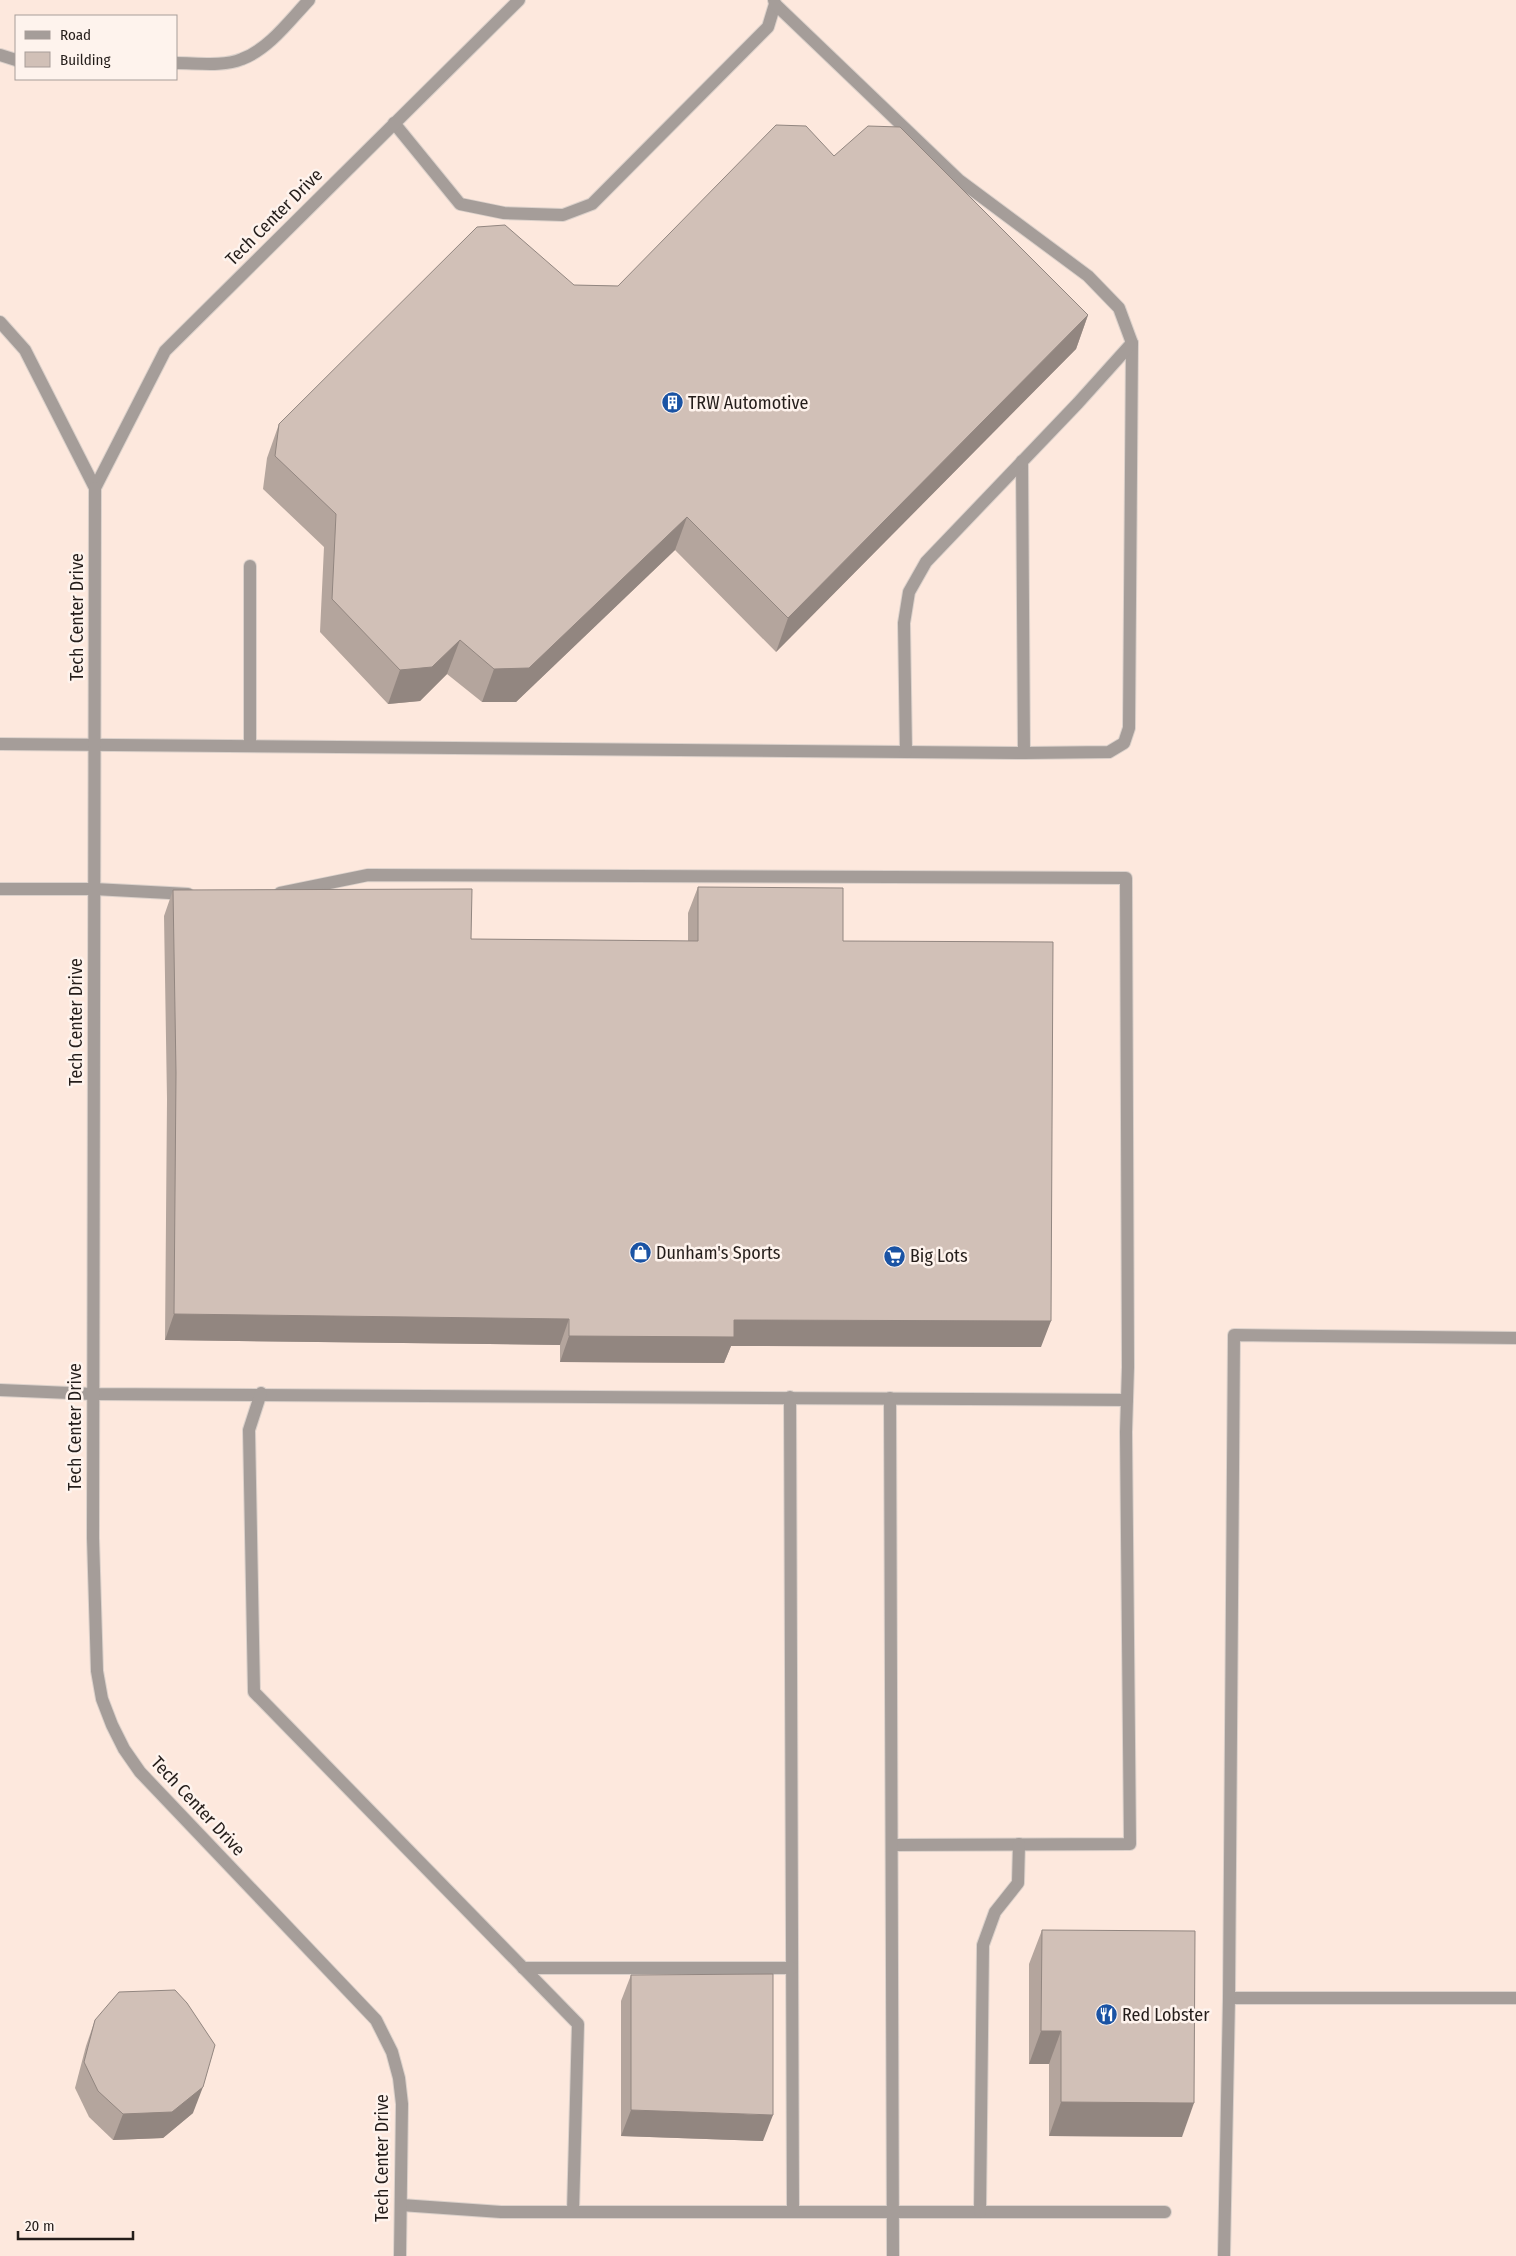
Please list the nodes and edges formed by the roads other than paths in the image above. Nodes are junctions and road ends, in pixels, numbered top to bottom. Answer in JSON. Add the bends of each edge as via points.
{"nodes":[{"id":1,"x":309,"y":0,"type":"edge"},
{"id":2,"x":518,"y":0,"type":"edge"},
{"id":3,"x":774,"y":2,"type":"edge"},
{"id":4,"x":0,"y":55,"type":"edge"},
{"id":5,"x":15,"y":60,"type":"edge"},
{"id":6,"x":178,"y":63,"type":"edge"},
{"id":7,"x":394,"y":123,"type":"junction"},
{"id":8,"x":0,"y":322,"type":"edge"},
{"id":9,"x":1132,"y":343,"type":"junction"},
{"id":10,"x":1022,"y":461,"type":"junction"},
{"id":11,"x":95,"y":488,"type":"junction"},
{"id":12,"x":250,"y":566,"type":"dead end"},
{"id":13,"x":0,"y":744,"type":"edge"},
{"id":14,"x":94,"y":744,"type":"junction"},
{"id":15,"x":250,"y":745,"type":"junction"},
{"id":16,"x":906,"y":752,"type":"junction"},
{"id":17,"x":1024,"y":753,"type":"junction"},
{"id":18,"x":0,"y":889,"type":"edge"},
{"id":19,"x":94,"y":889,"type":"junction"},
{"id":20,"x":199,"y":895,"type":"edge"},
{"id":21,"x":266,"y":896,"type":"edge"},
{"id":22,"x":1516,"y":1338,"type":"edge"},
{"id":23,"x":0,"y":1390,"type":"edge"},
{"id":24,"x":261,"y":1393,"type":"junction"},
{"id":25,"x":93,"y":1394,"type":"junction"},
{"id":26,"x":790,"y":1397,"type":"junction"},
{"id":27,"x":890,"y":1398,"type":"junction"},
{"id":28,"x":1127,"y":1400,"type":"junction"},
{"id":29,"x":1019,"y":1844,"type":"junction"},
{"id":30,"x":893,"y":1845,"type":"junction"},
{"id":31,"x":523,"y":1968,"type":"junction"},
{"id":32,"x":792,"y":1968,"type":"junction"},
{"id":33,"x":1229,"y":1998,"type":"junction"},
{"id":34,"x":1516,"y":1998,"type":"edge"},
{"id":35,"x":401,"y":2205,"type":"junction"},
{"id":36,"x":894,"y":2211,"type":"junction"},
{"id":37,"x":573,"y":2212,"type":"junction"},
{"id":38,"x":794,"y":2212,"type":"junction"},
{"id":39,"x":980,"y":2212,"type":"junction"},
{"id":40,"x":1165,"y":2212,"type":"dead end"},
{"id":41,"x":400,"y":2256,"type":"edge"},
{"id":42,"x":894,"y":2256,"type":"edge"},
{"id":43,"x":1224,"y":2256,"type":"edge"}],
"edges":[{"from":1,"to":6,"type":"street","via":[[260,50],[241,60],[218,64]]},
{"from":2,"to":7,"type":"street","name":"Tech Center Drive"},
{"from":3,"to":7,"type":"street","via":[[768,27],[592,204],[562,215],[504,213],[460,204]]},
{"from":3,"to":9,"type":"street","via":[[959,180],[1088,276],[1119,308]]},
{"from":4,"to":5,"type":"street"},
{"from":7,"to":11,"type":"street","name":"Tech Center Drive","via":[[165,351]]},
{"from":8,"to":11,"type":"street","name":"Tech Center Drive","via":[[25,350]]},
{"from":9,"to":10,"type":"street"},
{"from":9,"to":17,"type":"street","via":[[1129,728],[1124,743],[1109,752]]},
{"from":10,"to":16,"type":"street","via":[[926,562],[909,592],[904,623]]},
{"from":10,"to":17,"type":"street"},
{"from":11,"to":14,"type":"street","name":"Tech Center Drive"},
{"from":12,"to":15,"type":"street"},
{"from":13,"to":14,"type":"street"},
{"from":14,"to":15,"type":"street"},
{"from":14,"to":19,"type":"street","name":"Tech Center Drive"},
{"from":15,"to":16,"type":"street"},
{"from":16,"to":17,"type":"street"},
{"from":18,"to":19,"type":"street"},
{"from":19,"to":20,"type":"street"},
{"from":19,"to":25,"type":"street","name":"Tech Center Drive"},
{"from":21,"to":28,"type":"street","via":[[368,875],[1126,878]]},
{"from":22,"to":33,"type":"street","via":[[1234,1334]]},
{"from":23,"to":25,"type":"street"},
{"from":24,"to":25,"type":"street"},
{"from":24,"to":26,"type":"street"},
{"from":24,"to":31,"type":"street","via":[[250,1430],[254,1692]]},
{"from":25,"to":35,"type":"street","name":"Tech Center Drive","via":[[97,1671],[112,1725],[140,1772],[376,2020],[392,2052],[399,2078],[402,2104]]},
{"from":26,"to":27,"type":"street"},
{"from":26,"to":32,"type":"street"},
{"from":27,"to":28,"type":"street"},
{"from":27,"to":30,"type":"street"},
{"from":28,"to":29,"type":"street","via":[[1130,1844]]},
{"from":29,"to":30,"type":"street"},
{"from":29,"to":39,"type":"street","via":[[1018,1884],[995,1912],[983,1944]]},
{"from":30,"to":36,"type":"street"},
{"from":31,"to":32,"type":"street"},
{"from":31,"to":37,"type":"street","via":[[578,2024]]},
{"from":32,"to":38,"type":"street"},
{"from":33,"to":34,"type":"street"},
{"from":33,"to":43,"type":"street"},
{"from":35,"to":37,"type":"street","via":[[501,2212]]},
{"from":35,"to":41,"type":"street","name":"Tech Center Drive"},
{"from":36,"to":38,"type":"street"},
{"from":36,"to":39,"type":"street"},
{"from":36,"to":42,"type":"street"},
{"from":37,"to":38,"type":"street"},
{"from":39,"to":40,"type":"street"}]}
